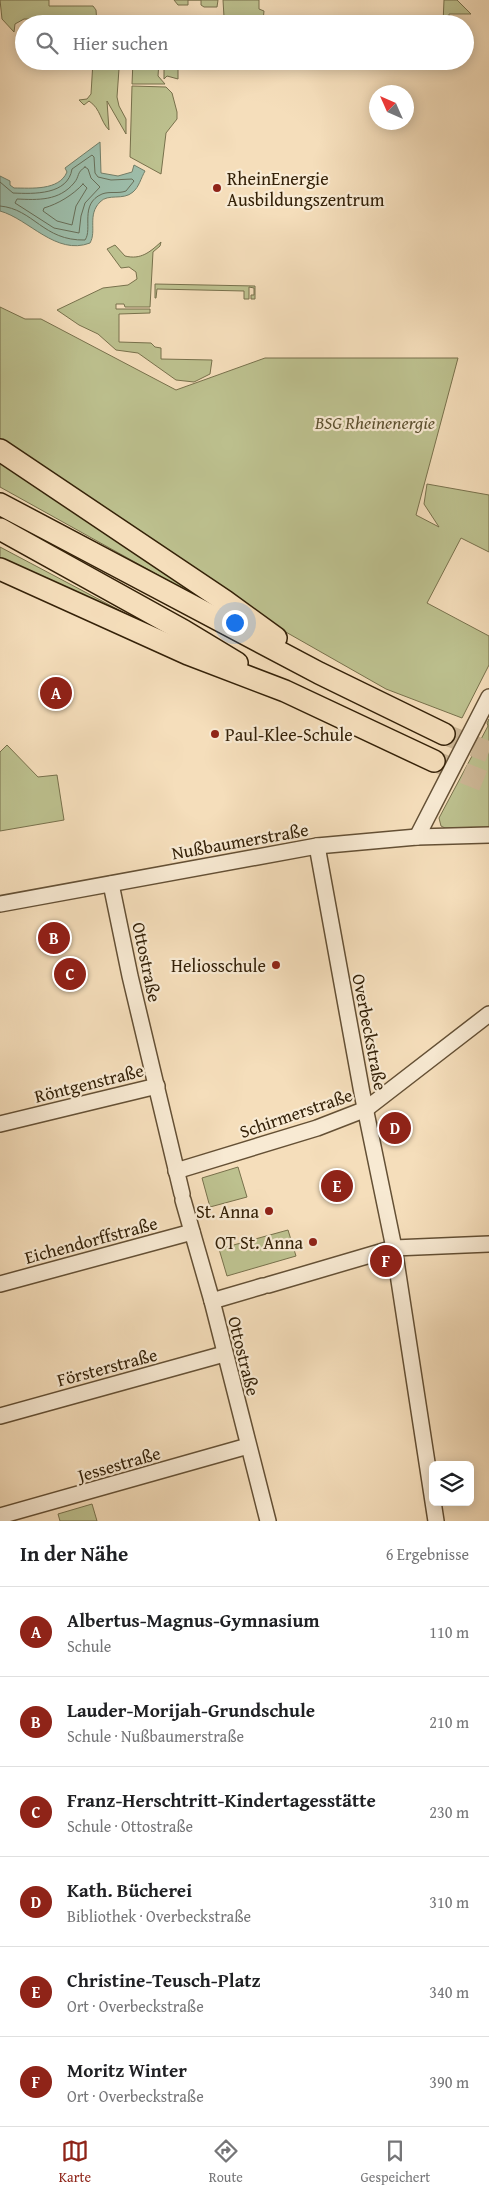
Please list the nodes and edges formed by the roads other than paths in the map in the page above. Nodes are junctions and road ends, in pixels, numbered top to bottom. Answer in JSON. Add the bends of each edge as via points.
{"nodes":[{"id":1,"x":0,"y":450,"type":"edge"},
{"id":2,"x":0,"y":504,"type":"edge"},
{"id":3,"x":0,"y":529,"type":"edge"},
{"id":4,"x":0,"y":569,"type":"edge"},
{"id":5,"x":319,"y":673,"type":"junction"},
{"id":6,"x":284,"y":691,"type":"junction"},
{"id":7,"x":487,"y":704,"type":"edge"},
{"id":8,"x":444,"y":734,"type":"tunnel mouth"},
{"id":9,"x":434,"y":761,"type":"tunnel mouth"},
{"id":10,"x":489,"y":836,"type":"edge"},
{"id":11,"x":417,"y":837,"type":"junction"},
{"id":12,"x":317,"y":846,"type":"junction"},
{"id":13,"x":111,"y":884,"type":"junction"},
{"id":14,"x":0,"y":904,"type":"edge"},
{"id":15,"x":489,"y":1014,"type":"edge"},
{"id":16,"x":157,"y":1086,"type":"junction"},
{"id":17,"x":366,"y":1109,"type":"junction"},
{"id":18,"x":0,"y":1124,"type":"edge"},
{"id":19,"x":176,"y":1171,"type":"junction"},
{"id":20,"x":192,"y":1232,"type":"junction"},
{"id":21,"x":489,"y":1244,"type":"edge"},
{"id":22,"x":394,"y":1248,"type":"junction"},
{"id":23,"x":0,"y":1284,"type":"edge"},
{"id":24,"x":212,"y":1302,"type":"junction"},
{"id":25,"x":224,"y":1354,"type":"junction"},
{"id":26,"x":0,"y":1416,"type":"edge"},
{"id":27,"x":248,"y":1446,"type":"junction"},
{"id":28,"x":0,"y":1516,"type":"edge"},
{"id":29,"x":268,"y":1521,"type":"edge"},
{"id":30,"x":436,"y":1521,"type":"edge"}],
"edges":[{"from":1,"to":5,"type":"highway","via":[[225,600]]},
{"from":2,"to":5,"type":"highway"},
{"from":3,"to":6,"type":"highway","via":[[184,631]]},
{"from":4,"to":6,"type":"highway","via":[[188,654]]},
{"from":5,"to":8,"type":"highway"},
{"from":6,"to":9,"type":"highway"},
{"from":7,"to":11,"type":"street"},
{"from":10,"to":11,"type":"street","name":"Nußbaumerstraße"},
{"from":11,"to":12,"type":"street","name":"Nußbaumerstraße"},
{"from":12,"to":13,"type":"street","name":"Nußbaumerstraße"},
{"from":12,"to":17,"type":"street","name":"Overbeckstraße"},
{"from":13,"to":14,"type":"street","name":"Nußbaumerstraße"},
{"from":13,"to":16,"type":"street","name":"Ottostraße"},
{"from":15,"to":17,"type":"street","name":"Schirmerstraße"},
{"from":16,"to":18,"type":"street","name":"Röntgenstraße"},
{"from":16,"to":19,"type":"street","name":"Ottostraße"},
{"from":17,"to":19,"type":"street","name":"Schirmerstraße","via":[[318,1128]]},
{"from":17,"to":22,"type":"street","name":"Overbeckstraße"},
{"from":19,"to":20,"type":"street","name":"Ottostraße"},
{"from":20,"to":23,"type":"street","name":"Eichendorffstraße"},
{"from":20,"to":24,"type":"street","name":"Ottostraße"},
{"from":21,"to":22,"type":"street"},
{"from":22,"to":24,"type":"street"},
{"from":22,"to":30,"type":"street","name":"Overbeckstraße"},
{"from":24,"to":25,"type":"street","name":"Ottostraße"},
{"from":25,"to":26,"type":"street","name":"Försterstraße"},
{"from":25,"to":27,"type":"street","name":"Ottostraße"},
{"from":27,"to":28,"type":"street","name":"Jessestraße"},
{"from":27,"to":29,"type":"street","name":"Ottostraße"}]}
